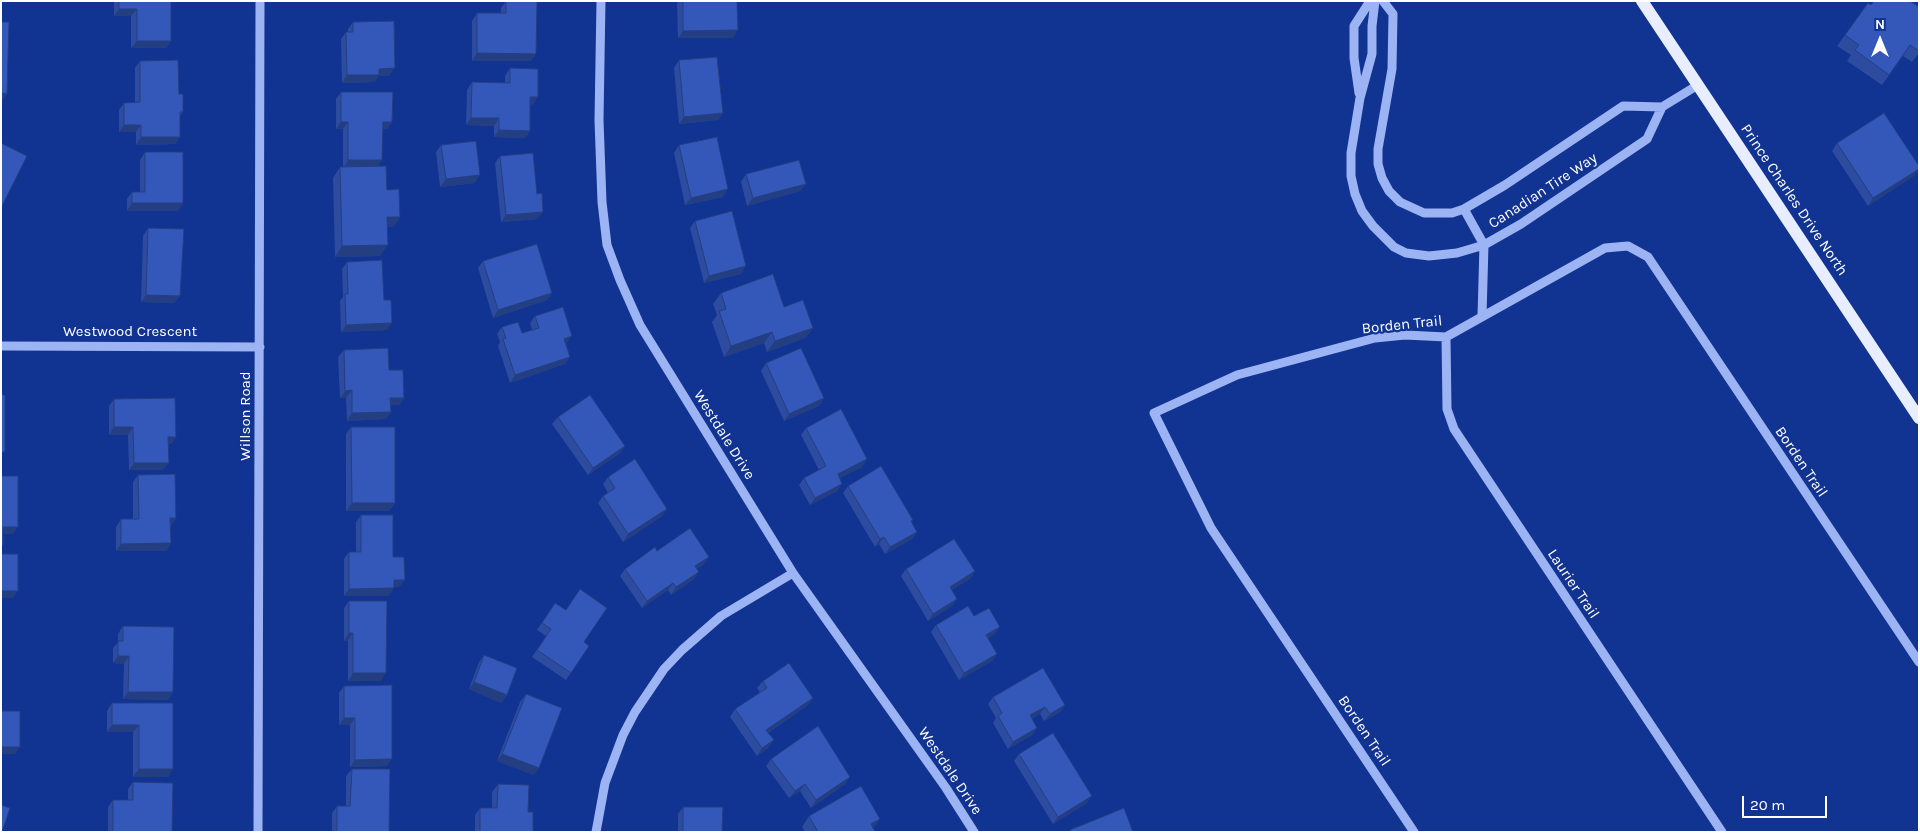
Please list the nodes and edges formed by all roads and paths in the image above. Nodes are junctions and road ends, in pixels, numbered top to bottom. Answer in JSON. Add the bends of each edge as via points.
{"nodes":[{"id":1,"x":260,"y":1,"type":"edge"},
{"id":2,"x":601,"y":1,"type":"edge"},
{"id":3,"x":1370,"y":1,"type":"edge"},
{"id":4,"x":1375,"y":1,"type":"edge"},
{"id":5,"x":1384,"y":1,"type":"edge"},
{"id":6,"x":1642,"y":1,"type":"edge"},
{"id":7,"x":1698,"y":85,"type":"junction"},
{"id":8,"x":1360,"y":98,"type":"junction"},
{"id":9,"x":1662,"y":108,"type":"junction"},
{"id":10,"x":1464,"y":209,"type":"junction"},
{"id":11,"x":1484,"y":244,"type":"junction"},
{"id":12,"x":1482,"y":316,"type":"junction"},
{"id":13,"x":1446,"y":336,"type":"junction"},
{"id":14,"x":1,"y":346,"type":"edge"},
{"id":15,"x":260,"y":347,"type":"junction"},
{"id":16,"x":1919,"y":418,"type":"edge"},
{"id":17,"x":793,"y":573,"type":"junction"},
{"id":18,"x":1919,"y":662,"type":"edge"},
{"id":19,"x":258,"y":832,"type":"edge"},
{"id":20,"x":596,"y":832,"type":"edge"},
{"id":21,"x":974,"y":832,"type":"edge"},
{"id":22,"x":1414,"y":832,"type":"edge"},
{"id":23,"x":1722,"y":832,"type":"edge"}],
"edges":[{"from":1,"to":15,"type":"street","name":"Willson Road"},
{"from":2,"to":17,"type":"street","name":"Westdale Drive","via":[[599,166],[607,244],[640,325]]},
{"from":3,"to":8,"type":"street","via":[[1354,26],[1354,58]]},
{"from":4,"to":8,"type":"street","via":[[1372,54]]},
{"from":5,"to":10,"type":"street","name":"Canadian Tire Way","via":[[1393,14],[1392,70],[1378,149],[1382,178],[1400,202],[1424,213],[1452,213]]},
{"from":6,"to":7,"type":"main road","name":"Prince Charles Drive North"},
{"from":7,"to":9,"type":"street"},
{"from":7,"to":16,"type":"main road","name":"Prince Charles Drive North"},
{"from":8,"to":11,"type":"street","via":[[1351,154],[1351,176],[1362,211],[1373,226],[1394,247],[1417,256],[1443,255]]},
{"from":9,"to":10,"type":"street","name":"Canadian Tire Way","via":[[1623,106]]},
{"from":9,"to":11,"type":"street","name":"Canadian Tire Way","via":[[1647,139],[1521,224]]},
{"from":10,"to":11,"type":"street"},
{"from":11,"to":12,"type":"street","name":"Canadian Tire Way"},
{"from":12,"to":13,"type":"street","name":"Borden Trail"},
{"from":12,"to":18,"type":"street","name":"Borden Trail","via":[[1605,248],[1628,246],[1648,257]]},
{"from":13,"to":22,"type":"street","name":"Borden Trail","via":[[1375,338],[1237,376],[1154,413],[1211,528]]},
{"from":13,"to":23,"type":"street","name":"Laurier Trail","via":[[1447,409],[1454,430]]},
{"from":14,"to":15,"type":"street","name":"Westwood Crescent"},
{"from":15,"to":19,"type":"street","name":"Willson Road"},
{"from":17,"to":20,"type":"street","via":[[720,616],[664,669],[623,734],[606,783]]},
{"from":17,"to":21,"type":"street","name":"Westdale Drive"}]}
